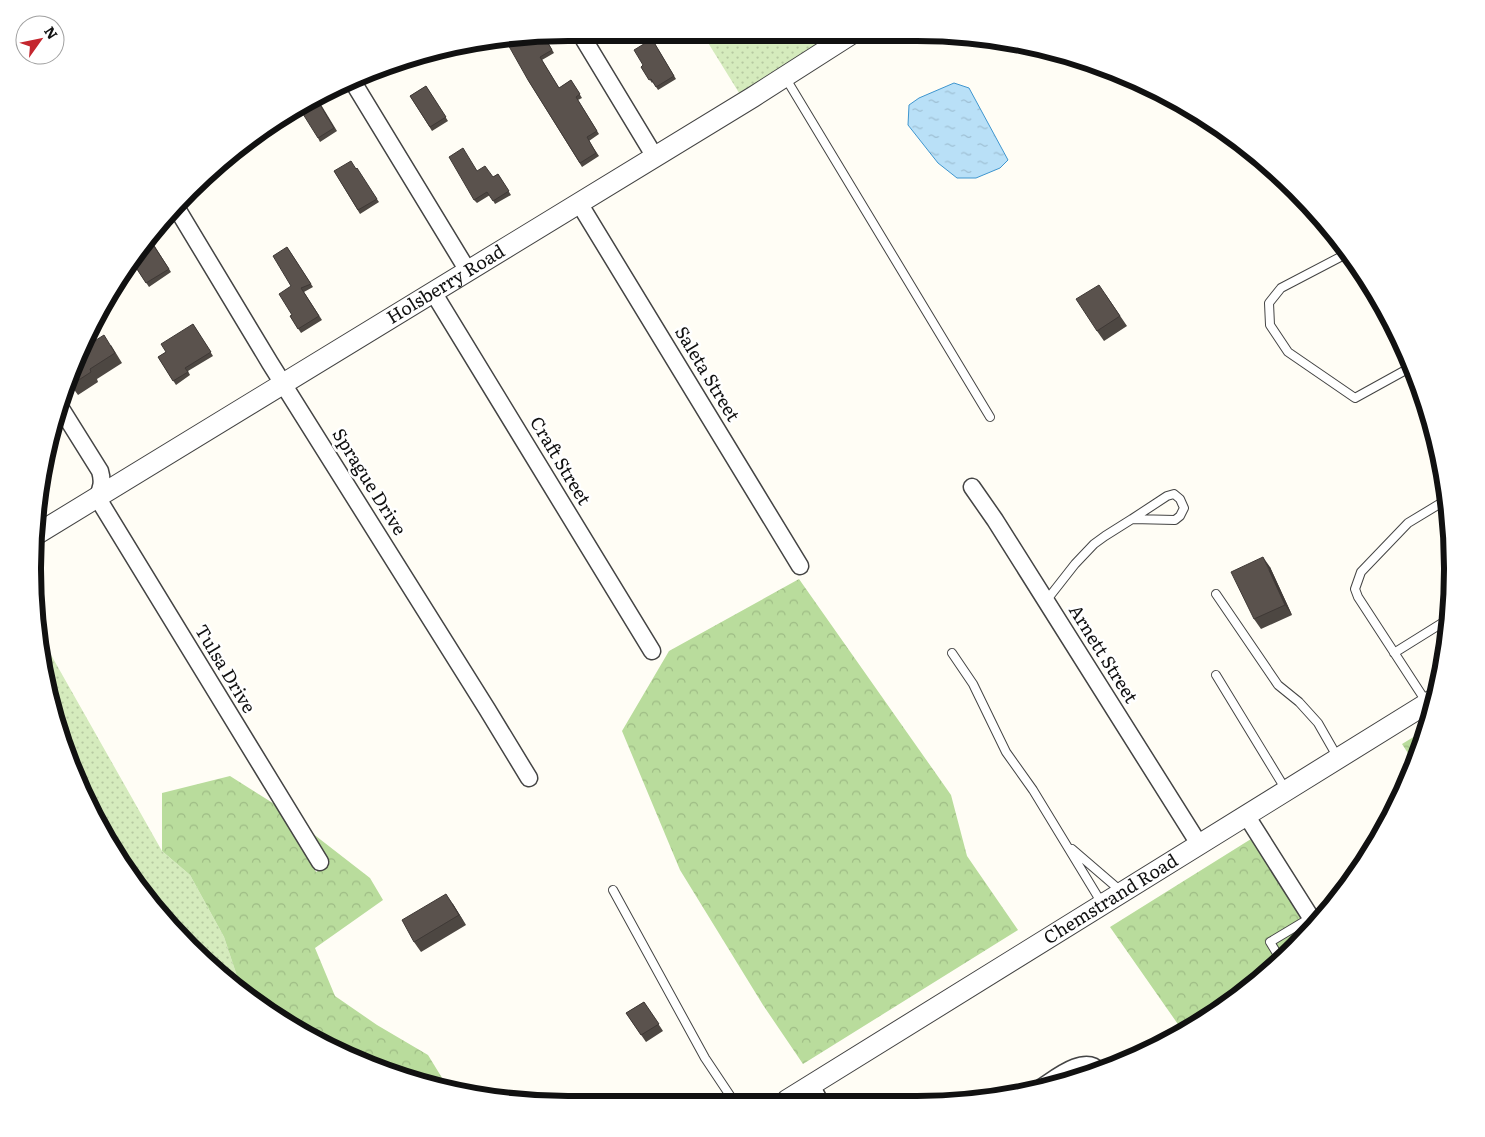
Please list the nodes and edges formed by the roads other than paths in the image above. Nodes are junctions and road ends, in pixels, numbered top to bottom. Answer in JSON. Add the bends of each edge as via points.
{"nodes":[{"id":1,"x":585,"y":41,"type":"edge"},
{"id":2,"x":840,"y":41,"type":"edge"},
{"id":3,"x":785,"y":76,"type":"junction"},
{"id":4,"x":356,"y":86,"type":"edge"},
{"id":5,"x":655,"y":156,"type":"junction"},
{"id":6,"x":579,"y":203,"type":"junction"},
{"id":7,"x":180,"y":213,"type":"edge"},
{"id":8,"x":1341,"y":257,"type":"edge"},
{"id":9,"x":468,"y":271,"type":"junction"},
{"id":10,"x":433,"y":292,"type":"junction"},
{"id":11,"x":1405,"y":370,"type":"edge"},
{"id":12,"x":283,"y":384,"type":"junction"},
{"id":13,"x":64,"y":414,"type":"edge"},
{"id":14,"x":990,"y":417,"type":"dead end"},
{"id":15,"x":972,"y":488,"type":"dead end"},
{"id":16,"x":97,"y":497,"type":"junction"},
{"id":17,"x":1439,"y":504,"type":"edge"},
{"id":18,"x":1132,"y":519,"type":"junction"},
{"id":19,"x":42,"y":531,"type":"edge"},
{"id":20,"x":800,"y":566,"type":"dead end"},
{"id":21,"x":1216,"y":594,"type":"dead end"},
{"id":22,"x":1046,"y":601,"type":"junction"},
{"id":23,"x":1441,"y":624,"type":"edge"},
{"id":24,"x":652,"y":650,"type":"dead end"},
{"id":25,"x":952,"y":653,"type":"dead end"},
{"id":26,"x":1394,"y":653,"type":"junction"},
{"id":27,"x":1216,"y":676,"type":"dead end"},
{"id":28,"x":1428,"y":697,"type":"edge"},
{"id":29,"x":1426,"y":704,"type":"edge"},
{"id":30,"x":1338,"y":758,"type":"junction"},
{"id":31,"x":529,"y":778,"type":"dead end"},
{"id":32,"x":1286,"y":790,"type":"junction"},
{"id":33,"x":1246,"y":815,"type":"junction"},
{"id":34,"x":1066,"y":844,"type":"junction"},
{"id":35,"x":1199,"y":844,"type":"junction"},
{"id":36,"x":320,"y":862,"type":"dead end"},
{"id":37,"x":613,"y":890,"type":"dead end"},
{"id":38,"x":1116,"y":896,"type":"junction"},
{"id":39,"x":1311,"y":919,"type":"edge"},
{"id":40,"x":1305,"y":925,"type":"edge"},
{"id":41,"x":1277,"y":953,"type":"edge"},
{"id":42,"x":1091,"y":1066,"type":"edge"},
{"id":43,"x":1059,"y":1076,"type":"edge"},
{"id":44,"x":815,"y":1093,"type":"edge"},
{"id":45,"x":730,"y":1096,"type":"edge"}],
"edges":[{"from":1,"to":5,"type":"street"},
{"from":2,"to":3,"type":"street","name":"Holsberry Road"},
{"from":3,"to":5,"type":"street","name":"Holsberry Road"},
{"from":3,"to":14,"type":"lane"},
{"from":4,"to":9,"type":"street"},
{"from":5,"to":6,"type":"street","name":"Holsberry Road"},
{"from":6,"to":9,"type":"street","name":"Holsberry Road"},
{"from":6,"to":20,"type":"street","name":"Saleta Street"},
{"from":7,"to":12,"type":"street","name":"Sprague Drive"},
{"from":8,"to":11,"type":"lane","via":[[1281,288],[1269,302],[1270,325],[1288,352],[1355,398]]},
{"from":9,"to":10,"type":"street","name":"Holsberry Road"},
{"from":10,"to":12,"type":"street","name":"Holsberry Road"},
{"from":10,"to":24,"type":"street","name":"Craft Street"},
{"from":12,"to":16,"type":"street","name":"Holsberry Road"},
{"from":12,"to":31,"type":"street","name":"Sprague Drive"},
{"from":13,"to":16,"type":"street","via":[[100,471],[101,490]]},
{"from":15,"to":22,"type":"street","name":"Arnett Street"},
{"from":16,"to":19,"type":"street","name":"Holsberry Road"},
{"from":16,"to":36,"type":"street","name":"Tulsa Drive"},
{"from":17,"to":26,"type":"lane","via":[[1408,523],[1361,572],[1357,581],[1358,597]]},
{"from":18,"to":18,"type":"lane","via":[[1175,520],[1184,508],[1174,494]]},
{"from":18,"to":22,"type":"lane","via":[[1094,544]]},
{"from":21,"to":30,"type":"lane","via":[[1278,685],[1318,723]]},
{"from":22,"to":35,"type":"street","name":"Arnett Street"},
{"from":23,"to":26,"type":"lane"},
{"from":25,"to":34,"type":"lane","via":[[973,684],[1006,752]]},
{"from":26,"to":28,"type":"lane"},
{"from":27,"to":32,"type":"lane"},
{"from":29,"to":30,"type":"street","name":"Chemstrand Road"},
{"from":30,"to":32,"type":"street","name":"Chemstrand Road"},
{"from":32,"to":33,"type":"street","name":"Chemstrand Road"},
{"from":33,"to":35,"type":"street","name":"Chemstrand Road"},
{"from":33,"to":39,"type":"street"},
{"from":34,"to":38,"type":"lane"},
{"from":34,"to":38,"type":"lane","via":[[1098,897]]},
{"from":35,"to":38,"type":"street","name":"Chemstrand Road"},
{"from":37,"to":45,"type":"lane","via":[[705,1058]]},
{"from":38,"to":44,"type":"street","name":"Chemstrand Road"},
{"from":40,"to":41,"type":"lane","via":[[1270,942]]},
{"from":42,"to":43,"type":"street","via":[[1070,1069]]}]}
